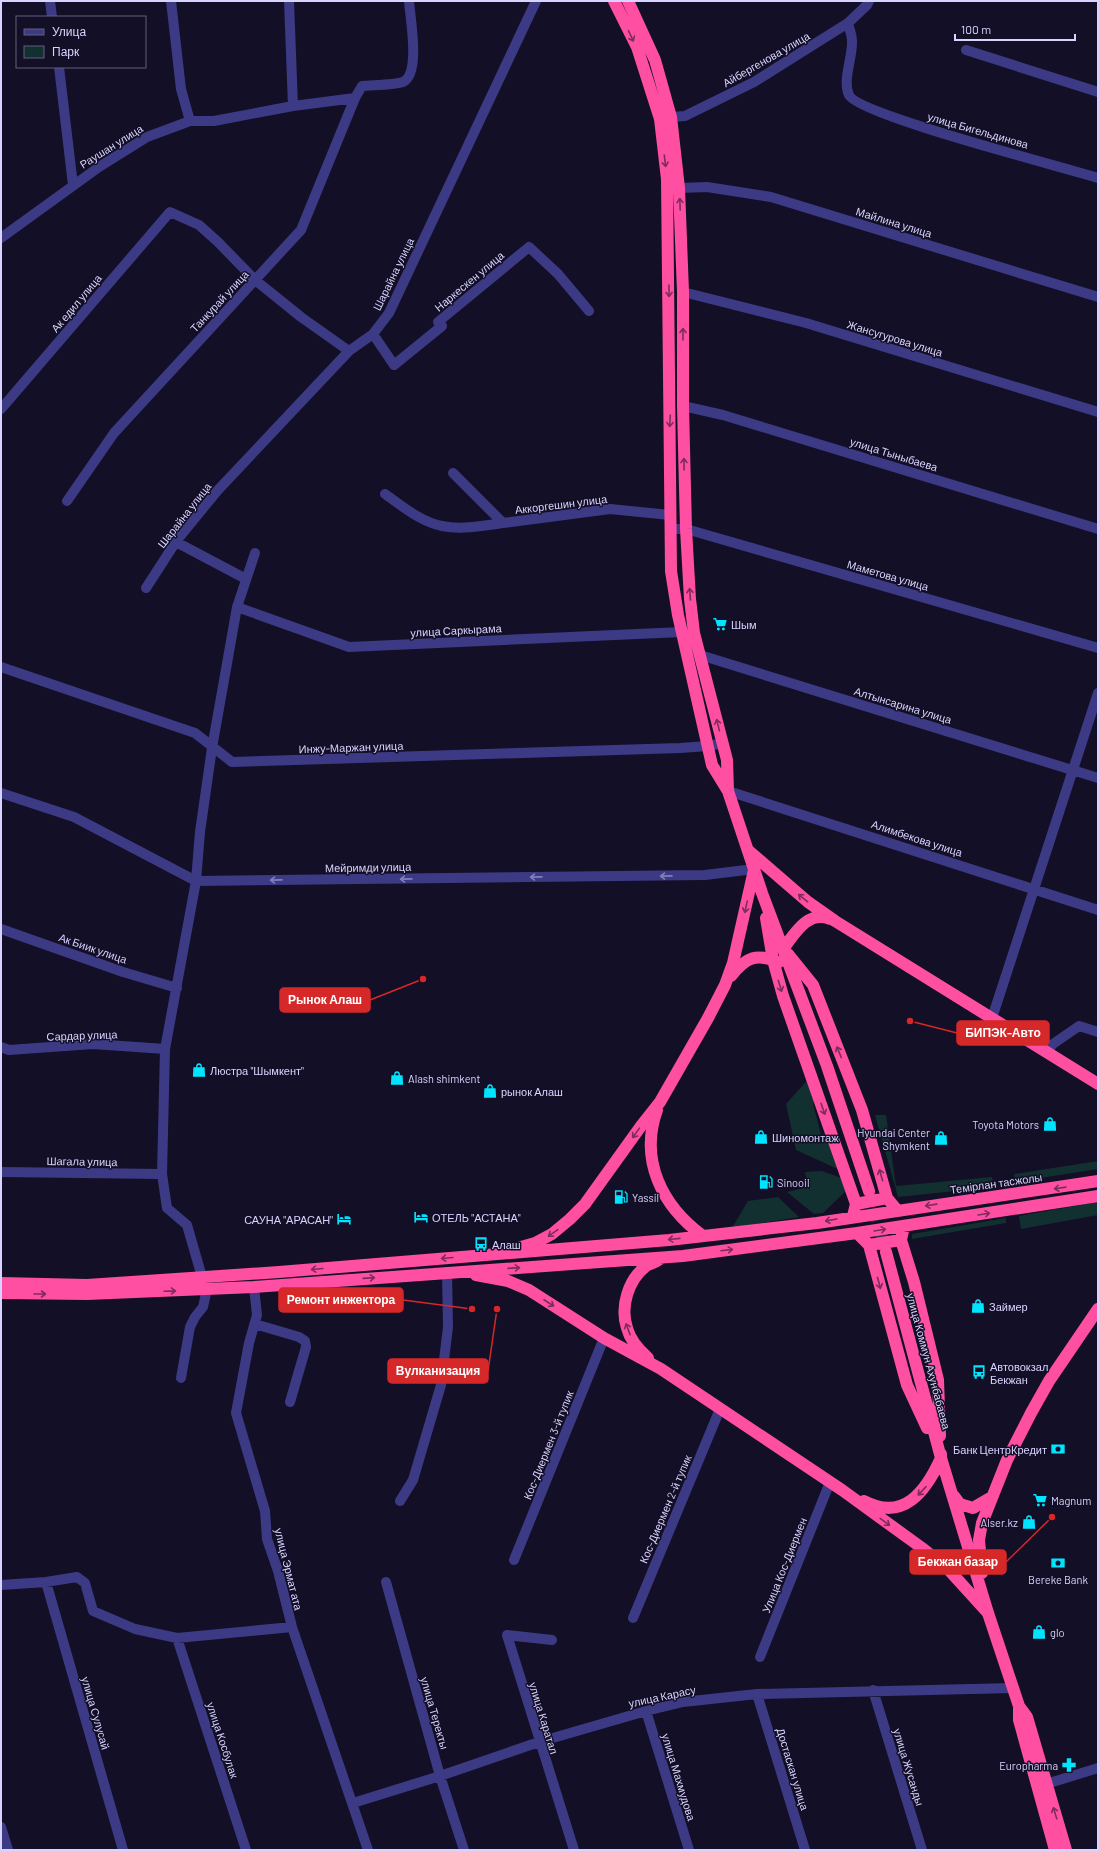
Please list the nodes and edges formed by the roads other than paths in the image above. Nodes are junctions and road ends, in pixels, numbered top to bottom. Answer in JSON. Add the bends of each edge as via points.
{"nodes":[{"id":1,"x":50,"y":1,"type":"edge"},
{"id":2,"x":171,"y":1,"type":"edge"},
{"id":3,"x":289,"y":1,"type":"edge"},
{"id":4,"x":408,"y":1,"type":"edge"},
{"id":5,"x":536,"y":1,"type":"edge"},
{"id":6,"x":614,"y":1,"type":"edge"},
{"id":7,"x":628,"y":1,"type":"edge"},
{"id":8,"x":869,"y":1,"type":"edge"},
{"id":9,"x":52,"y":16,"type":"edge"},
{"id":10,"x":848,"y":23,"type":"junction"},
{"id":11,"x":966,"y":50,"type":"dead end"},
{"id":12,"x":58,"y":68,"type":"edge"},
{"id":13,"x":1098,"y":92,"type":"edge"},
{"id":14,"x":355,"y":98,"type":"junction"},
{"id":15,"x":293,"y":106,"type":"junction"},
{"id":16,"x":671,"y":117,"type":"junction"},
{"id":17,"x":190,"y":121,"type":"junction"},
{"id":18,"x":1098,"y":178,"type":"edge"},
{"id":19,"x":74,"y":185,"type":"junction"},
{"id":20,"x":680,"y":188,"type":"junction"},
{"id":21,"x":1,"y":238,"type":"edge"},
{"id":22,"x":255,"y":280,"type":"junction"},
{"id":23,"x":683,"y":292,"type":"junction"},
{"id":24,"x":1098,"y":297,"type":"edge"},
{"id":25,"x":589,"y":311,"type":"dead end"},
{"id":26,"x":373,"y":334,"type":"junction"},
{"id":27,"x":349,"y":351,"type":"junction"},
{"id":28,"x":683,"y":406,"type":"junction"},
{"id":29,"x":1,"y":409,"type":"edge"},
{"id":30,"x":1098,"y":412,"type":"edge"},
{"id":31,"x":452,"y":473,"type":"dead end"},
{"id":32,"x":386,"y":494,"type":"dead end"},
{"id":33,"x":67,"y":501,"type":"dead end"},
{"id":34,"x":670,"y":515,"type":"junction"},
{"id":35,"x":503,"y":523,"type":"junction"},
{"id":36,"x":671,"y":529,"type":"junction"},
{"id":37,"x":686,"y":529,"type":"junction"},
{"id":38,"x":1098,"y":529,"type":"edge"},
{"id":39,"x":176,"y":542,"type":"junction"},
{"id":40,"x":255,"y":553,"type":"dead end"},
{"id":41,"x":246,"y":579,"type":"junction"},
{"id":42,"x":146,"y":588,"type":"dead end"},
{"id":43,"x":237,"y":608,"type":"junction"},
{"id":44,"x":682,"y":632,"type":"junction"},
{"id":45,"x":1098,"y":648,"type":"edge"},
{"id":46,"x":700,"y":655,"type":"junction"},
{"id":47,"x":1,"y":668,"type":"edge"},
{"id":48,"x":1098,"y":693,"type":"edge"},
{"id":49,"x":723,"y":743,"type":"junction"},
{"id":50,"x":708,"y":746,"type":"junction"},
{"id":51,"x":212,"y":748,"type":"junction"},
{"id":52,"x":1074,"y":771,"type":"junction"},
{"id":53,"x":1098,"y":778,"type":"edge"},
{"id":54,"x":728,"y":791,"type":"junction"},
{"id":55,"x":1,"y":793,"type":"edge"},
{"id":56,"x":749,"y":850,"type":"junction"},
{"id":57,"x":754,"y":869,"type":"junction"},
{"id":58,"x":196,"y":881,"type":"junction"},
{"id":59,"x":1033,"y":888,"type":"junction"},
{"id":60,"x":762,"y":893,"type":"junction"},
{"id":61,"x":1098,"y":910,"type":"edge"},
{"id":62,"x":835,"y":921,"type":"junction"},
{"id":63,"x":1,"y":929,"type":"edge"},
{"id":64,"x":783,"y":948,"type":"junction"},
{"id":65,"x":773,"y":960,"type":"junction"},
{"id":66,"x":789,"y":965,"type":"junction"},
{"id":67,"x":725,"y":985,"type":"junction"},
{"id":68,"x":177,"y":988,"type":"junction"},
{"id":69,"x":992,"y":1018,"type":"junction"},
{"id":70,"x":1098,"y":1032,"type":"edge"},
{"id":71,"x":1,"y":1047,"type":"edge"},
{"id":72,"x":165,"y":1049,"type":"junction"},
{"id":73,"x":1046,"y":1052,"type":"junction"},
{"id":74,"x":1098,"y":1084,"type":"edge"},
{"id":75,"x":660,"y":1102,"type":"junction"},
{"id":76,"x":1,"y":1172,"type":"edge"},
{"id":77,"x":162,"y":1174,"type":"junction"},
{"id":78,"x":1098,"y":1181,"type":"edge"},
{"id":79,"x":869,"y":1191,"type":"tunnel mouth"},
{"id":80,"x":1098,"y":1196,"type":"edge"},
{"id":81,"x":887,"y":1198,"type":"junction"},
{"id":82,"x":856,"y":1204,"type":"junction"},
{"id":83,"x":897,"y":1210,"type":"junction"},
{"id":84,"x":853,"y":1216,"type":"junction"},
{"id":85,"x":904,"y":1226,"type":"junction"},
{"id":86,"x":857,"y":1233,"type":"junction"},
{"id":87,"x":703,"y":1236,"type":"junction"},
{"id":88,"x":901,"y":1240,"type":"junction"},
{"id":89,"x":869,"y":1245,"type":"junction"},
{"id":90,"x":886,"y":1252,"type":"tunnel mouth"},
{"id":91,"x":473,"y":1256,"type":"junction"},
{"id":92,"x":666,"y":1257,"type":"junction"},
{"id":93,"x":447,"y":1272,"type":"junction"},
{"id":94,"x":461,"y":1272,"type":"junction"},
{"id":95,"x":202,"y":1277,"type":"junction"},
{"id":96,"x":1,"y":1283,"type":"edge"},
{"id":97,"x":254,"y":1287,"type":"junction"},
{"id":98,"x":207,"y":1289,"type":"junction"},
{"id":99,"x":1,"y":1293,"type":"edge"},
{"id":100,"x":1098,"y":1309,"type":"edge"},
{"id":101,"x":255,"y":1324,"type":"junction"},
{"id":102,"x":604,"y":1338,"type":"junction"},
{"id":103,"x":661,"y":1369,"type":"junction"},
{"id":104,"x":181,"y":1378,"type":"dead end"},
{"id":105,"x":290,"y":1402,"type":"dead end"},
{"id":106,"x":720,"y":1409,"type":"junction"},
{"id":107,"x":941,"y":1458,"type":"junction"},
{"id":108,"x":830,"y":1482,"type":"junction"},
{"id":109,"x":842,"y":1490,"type":"junction"},
{"id":110,"x":952,"y":1494,"type":"junction"},
{"id":111,"x":992,"y":1497,"type":"junction"},
{"id":112,"x":400,"y":1501,"type":"dead end"},
{"id":113,"x":514,"y":1560,"type":"dead end"},
{"id":114,"x":46,"y":1582,"type":"junction"},
{"id":115,"x":386,"y":1582,"type":"dead end"},
{"id":116,"x":1,"y":1585,"type":"edge"},
{"id":117,"x":988,"y":1613,"type":"junction"},
{"id":118,"x":633,"y":1618,"type":"dead end"},
{"id":119,"x":292,"y":1627,"type":"junction"},
{"id":120,"x":178,"y":1638,"type":"junction"},
{"id":121,"x":552,"y":1640,"type":"dead end"},
{"id":122,"x":760,"y":1657,"type":"dead end"},
{"id":123,"x":1013,"y":1688,"type":"junction"},
{"id":124,"x":873,"y":1690,"type":"junction"},
{"id":125,"x":757,"y":1694,"type":"junction"},
{"id":126,"x":646,"y":1711,"type":"junction"},
{"id":127,"x":1029,"y":1739,"type":"junction"},
{"id":128,"x":539,"y":1742,"type":"junction"},
{"id":129,"x":1098,"y":1768,"type":"edge"},
{"id":130,"x":440,"y":1776,"type":"junction"},
{"id":131,"x":1046,"y":1784,"type":"junction"},
{"id":132,"x":353,"y":1804,"type":"junction"},
{"id":133,"x":1,"y":1827,"type":"edge"},
{"id":134,"x":8,"y":1850,"type":"edge"},
{"id":135,"x":123,"y":1850,"type":"edge"},
{"id":136,"x":246,"y":1850,"type":"edge"},
{"id":137,"x":368,"y":1850,"type":"edge"},
{"id":138,"x":464,"y":1850,"type":"edge"},
{"id":139,"x":574,"y":1850,"type":"edge"},
{"id":140,"x":689,"y":1850,"type":"edge"},
{"id":141,"x":805,"y":1850,"type":"edge"},
{"id":142,"x":922,"y":1850,"type":"edge"},
{"id":143,"x":1055,"y":1850,"type":"edge"},
{"id":144,"x":1066,"y":1850,"type":"edge"}],
"edges":[{"from":1,"to":9,"type":"street"},
{"from":2,"to":17,"type":"street","via":[[181,89]]},
{"from":3,"to":15,"type":"street"},
{"from":4,"to":14,"type":"street","via":[[414,60],[409,76],[403,82],[362,86]]},
{"from":5,"to":26,"type":"street","name":"Шарайна улица","via":[[389,314]]},
{"from":6,"to":34,"type":"highway","one_way":true,"via":[[637,47],[660,119],[667,180]]},
{"from":7,"to":16,"type":"highway","via":[[655,60]]},
{"from":8,"to":10,"type":"street","name":"Айбергенова улица"},
{"from":10,"to":16,"type":"street","name":"Айбергенова улица","via":[[754,82],[685,116]]},
{"from":10,"to":18,"type":"street","name":"улица Бигельдинова","via":[[852,40],[847,86],[849,95],[854,100],[894,118]]},
{"from":11,"to":13,"type":"street"},
{"from":12,"to":19,"type":"street"},
{"from":14,"to":15,"type":"street","name":"Раушан улица"},
{"from":14,"to":22,"type":"street","name":"Танкурай улица","via":[[301,230]]},
{"from":15,"to":17,"type":"street","name":"Раушан улица","via":[[214,121]]},
{"from":16,"to":20,"type":"highway"},
{"from":17,"to":19,"type":"street","name":"Раушан улица","via":[[147,137]]},
{"from":19,"to":21,"type":"street","name":"Раушан улица"},
{"from":23,"to":20,"type":"highway","one_way":true},
{"from":20,"to":24,"type":"street","name":"Майлина улица","via":[[706,187],[771,197]]},
{"from":22,"to":27,"type":"street","via":[[301,318]]},
{"from":22,"to":29,"type":"street","name":"Ак едил улица","via":[[199,225],[170,212]]},
{"from":22,"to":33,"type":"street","name":"Танкурай улица","via":[[114,433]]},
{"from":28,"to":23,"type":"highway","one_way":true},
{"from":23,"to":30,"type":"street","name":"Жансугурова улица","via":[[806,323]]},
{"from":25,"to":26,"type":"street","name":"Наркескен улица","via":[[558,274],[529,247],[438,322],[442,326],[394,365]]},
{"from":26,"to":27,"type":"street","name":"Шарайна улица"},
{"from":27,"to":39,"type":"street","name":"Шарайна улица","via":[[218,490]]},
{"from":37,"to":28,"type":"highway","one_way":true},
{"from":28,"to":38,"type":"street","name":"улица Тыныбаева","via":[[724,415]]},
{"from":31,"to":35,"type":"street"},
{"from":32,"to":35,"type":"street","name":"Аккоргешин улица","via":[[421,518],[441,526],[468,528]]},
{"from":34,"to":35,"type":"street","name":"Аккоргешин улица","via":[[610,509]]},
{"from":34,"to":36,"type":"highway"},
{"from":36,"to":37,"type":"street","name":"Маметова улица"},
{"from":36,"to":44,"type":"highway","via":[[671,571]]},
{"from":37,"to":45,"type":"street","name":"Маметова улица"},
{"from":46,"to":37,"type":"highway","one_way":true,"via":[[694,633]]},
{"from":39,"to":41,"type":"street"},
{"from":39,"to":42,"type":"street","name":"Шарайна улица"},
{"from":40,"to":41,"type":"street"},
{"from":41,"to":43,"type":"street"},
{"from":43,"to":44,"type":"street","name":"улица Саркырама","via":[[349,647]]},
{"from":43,"to":51,"type":"street"},
{"from":44,"to":50,"type":"highway"},
{"from":49,"to":46,"type":"highway","one_way":true},
{"from":46,"to":52,"type":"street","name":"Алтынсарина улица"},
{"from":47,"to":51,"type":"street","name":"Инжу-Маржан улица","via":[[195,733]]},
{"from":48,"to":52,"type":"street"},
{"from":49,"to":50,"type":"street","name":"Инжу-Маржан улица"},
{"from":49,"to":54,"type":"highway","via":[[727,760]]},
{"from":50,"to":51,"type":"street","name":"Инжу-Маржан улица","via":[[232,762]]},
{"from":50,"to":54,"type":"highway","via":[[712,765]]},
{"from":51,"to":58,"type":"street"},
{"from":52,"to":53,"type":"street","name":"Алтынсарина улица"},
{"from":52,"to":59,"type":"street"},
{"from":54,"to":56,"type":"highway"},
{"from":54,"to":59,"type":"street","name":"Алимбекова улица"},
{"from":55,"to":58,"type":"street","name":"Мейримди улица","via":[[74,817]]},
{"from":56,"to":57,"type":"highway"},
{"from":62,"to":56,"type":"highway","one_way":true,"via":[[808,902]]},
{"from":57,"to":58,"type":"street","name":"Мейримди улица","one_way":true,"via":[[704,875]]},
{"from":57,"to":60,"type":"highway"},
{"from":57,"to":67,"type":"highway","one_way":true,"via":[[733,962]]},
{"from":58,"to":68,"type":"street"},
{"from":59,"to":61,"type":"street","name":"Алимбекова улица"},
{"from":59,"to":69,"type":"street"},
{"from":60,"to":64,"type":"highway"},
{"from":60,"to":65,"type":"highway"},
{"from":62,"to":64,"type":"highway","via":[[816,917],[807,921]]},
{"from":62,"to":69,"type":"highway"},
{"from":63,"to":68,"type":"street","name":"Ак Биик улица"},
{"from":64,"to":66,"type":"highway"},
{"from":81,"to":64,"type":"highway","one_way":true,"via":[[862,1110],[812,985]]},
{"from":65,"to":66,"type":"highway"},
{"from":65,"to":67,"type":"highway","via":[[756,957],[748,959],[739,966]]},
{"from":65,"to":82,"type":"highway","one_way":true,"via":[[783,996]]},
{"from":66,"to":79,"type":"highway","via":[[827,1066]]},
{"from":67,"to":75,"type":"highway"},
{"from":68,"to":72,"type":"street"},
{"from":69,"to":73,"type":"highway"},
{"from":70,"to":73,"type":"street","via":[[1079,1026]]},
{"from":71,"to":72,"type":"street","name":"Сардар улица","via":[[9,1050],[93,1044]]},
{"from":72,"to":77,"type":"street"},
{"from":73,"to":74,"type":"highway"},
{"from":75,"to":87,"type":"highway","via":[[652,1123],[652,1163],[660,1185],[678,1215]]},
{"from":75,"to":91,"type":"highway","one_way":true,"via":[[585,1204],[552,1234],[535,1243]]},
{"from":76,"to":77,"type":"street","name":"Шагала улица"},
{"from":77,"to":95,"type":"street","via":[[167,1208],[187,1225]]},
{"from":78,"to":83,"type":"highway","name":"Темірлан тасжолы","one_way":true},
{"from":85,"to":80,"type":"highway","one_way":true},
{"from":81,"to":82,"type":"highway"},
{"from":81,"to":83,"type":"highway"},
{"from":82,"to":84,"type":"highway"},
{"from":83,"to":84,"type":"highway","name":"Темірлан тасжолы"},
{"from":84,"to":87,"type":"highway","name":"Темірлан тасжолы","one_way":true,"via":[[817,1223]]},
{"from":86,"to":85,"type":"highway","one_way":true},
{"from":85,"to":88,"type":"highway"},
{"from":86,"to":89,"type":"highway"},
{"from":92,"to":86,"type":"highway","one_way":true},
{"from":87,"to":91,"type":"highway","name":"Темірлан тасжолы","one_way":true},
{"from":88,"to":89,"type":"highway"},
{"from":88,"to":107,"type":"highway","via":[[938,1380]]},
{"from":89,"to":107,"type":"highway","one_way":true,"via":[[907,1385]]},
{"from":90,"to":107,"type":"highway","name":"улица Коммун Ахунбабаева"},
{"from":91,"to":95,"type":"highway","one_way":true},
{"from":94,"to":92,"type":"highway","one_way":true},
{"from":103,"to":92,"type":"highway","one_way":true,"via":[[637,1348],[627,1328],[624,1312],[626,1295],[633,1281],[646,1267]]},
{"from":93,"to":94,"type":"highway"},
{"from":97,"to":93,"type":"highway","one_way":true},
{"from":93,"to":112,"type":"street","via":[[448,1327],[441,1385],[413,1480]]},
{"from":94,"to":102,"type":"highway","one_way":true,"via":[[508,1281],[529,1290]]},
{"from":95,"to":96,"type":"highway","via":[[87,1285]]},
{"from":97,"to":98,"type":"highway"},
{"from":97,"to":101,"type":"street","name":"улица Эрмат ата","via":[[257,1315]]},
{"from":99,"to":98,"type":"highway","one_way":true,"via":[[87,1294]]},
{"from":98,"to":104,"type":"street","via":[[203,1307],[190,1327]]},
{"from":100,"to":111,"type":"highway","via":[[1049,1381],[1007,1460]]},
{"from":101,"to":105,"type":"street","via":[[305,1341],[306,1347]]},
{"from":101,"to":119,"type":"street","name":"улица Эрмат ата","via":[[236,1413],[265,1511],[267,1539]]},
{"from":102,"to":103,"type":"highway"},
{"from":102,"to":113,"type":"street","name":"Кос-Диермен 3-й тупик"},
{"from":103,"to":106,"type":"highway"},
{"from":106,"to":108,"type":"highway"},
{"from":106,"to":118,"type":"street","name":"Кос-Диермен 2-й тупик"},
{"from":107,"to":109,"type":"highway","one_way":true,"via":[[925,1488],[904,1505],[888,1509],[874,1506]]},
{"from":107,"to":110,"type":"highway","name":"улица Коммун Ахунбабаева"},
{"from":108,"to":109,"type":"highway"},
{"from":108,"to":122,"type":"street","name":"Улица Кос-Диермен"},
{"from":109,"to":117,"type":"highway","one_way":true,"via":[[948,1569]]},
{"from":110,"to":111,"type":"highway","via":[[960,1504],[973,1508]]},
{"from":110,"to":117,"type":"highway","name":"улица Коммун Ахунбабаева"},
{"from":111,"to":117,"type":"highway","via":[[982,1523],[979,1540]]},
{"from":114,"to":116,"type":"street"},
{"from":114,"to":120,"type":"street","via":[[77,1577],[85,1582],[93,1611],[135,1629]]},
{"from":114,"to":135,"type":"street","name":"улица Сулусай"},
{"from":115,"to":130,"type":"street","name":"улица Теректы"},
{"from":117,"to":123,"type":"highway","name":"улица Коммун Ахунбабаева"},
{"from":119,"to":120,"type":"street"},
{"from":119,"to":132,"type":"street","name":"улица Эрмат ата"},
{"from":120,"to":136,"type":"street","name":"улица Косбулак"},
{"from":121,"to":128,"type":"street","name":"улица Каратал","via":[[507,1635]]},
{"from":123,"to":124,"type":"street","name":"улица Карасу"},
{"from":123,"to":127,"type":"highway","name":"улица Коммун Ахунбабаева","via":[[1019,1706],[1019,1720]]},
{"from":124,"to":125,"type":"street","name":"улица Карасу"},
{"from":124,"to":142,"type":"street","name":"улица Жусанды"},
{"from":125,"to":126,"type":"street","name":"улица Карасу","via":[[683,1702]]},
{"from":125,"to":141,"type":"street","name":"Достаскан улица"},
{"from":126,"to":128,"type":"street","name":"улица Карасу"},
{"from":126,"to":140,"type":"street","name":"улица Махмудова"},
{"from":127,"to":131,"type":"highway"},
{"from":127,"to":143,"type":"highway"},
{"from":128,"to":130,"type":"street","name":"улица Карасу"},
{"from":128,"to":139,"type":"street","name":"улица Каратал"},
{"from":129,"to":131,"type":"street"},
{"from":130,"to":132,"type":"street","name":"улица Карасу"},
{"from":130,"to":138,"type":"street","name":"улица Теректы"},
{"from":144,"to":131,"type":"highway","one_way":true},
{"from":132,"to":137,"type":"street","name":"улица Эрмат ата"},
{"from":133,"to":134,"type":"street"}]}
